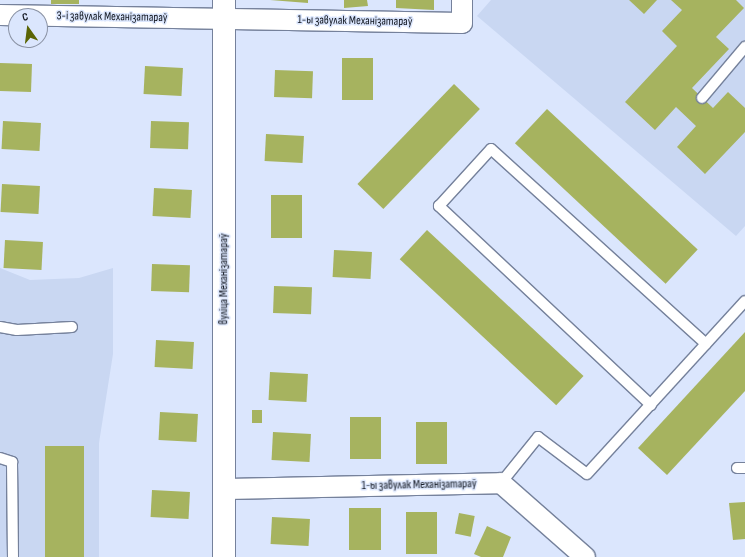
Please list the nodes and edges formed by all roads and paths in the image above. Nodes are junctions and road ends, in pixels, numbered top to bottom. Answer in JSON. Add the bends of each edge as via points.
{"nodes":[{"id":1,"x":462,"y":0,"type":"edge"},
{"id":2,"x":224,"y":9,"type":"edge"},
{"id":3,"x":0,"y":15,"type":"edge"},
{"id":4,"x":745,"y":46,"type":"edge"},
{"id":5,"x":702,"y":98,"type":"dead end"},
{"id":6,"x":745,"y":301,"type":"edge"},
{"id":7,"x":0,"y":327,"type":"edge"},
{"id":8,"x":72,"y":327,"type":"dead end"},
{"id":9,"x":706,"y":344,"type":"junction"},
{"id":10,"x":651,"y":405,"type":"junction"},
{"id":11,"x":0,"y":458,"type":"edge"},
{"id":12,"x":501,"y":483,"type":"junction"},
{"id":13,"x":225,"y":489,"type":"junction"},
{"id":14,"x":13,"y":557,"type":"edge"},
{"id":15,"x":224,"y":557,"type":"edge"},
{"id":16,"x":585,"y":557,"type":"edge"}],
"edges":[{"from":1,"to":2,"type":"street","name":"1-ы завулак Механізатараў","via":[[462,23]]},
{"from":2,"to":3,"type":"street","name":"3-і завулак Механізатараў"},
{"from":2,"to":13,"type":"main road","name":"вуліца Механізатараў"},
{"from":4,"to":5,"type":"lane"},
{"from":6,"to":9,"type":"lane"},
{"from":7,"to":8,"type":"lane","via":[[17,330]]},
{"from":9,"to":10,"type":"lane"},
{"from":9,"to":10,"type":"lane","via":[[491,149],[475,166],[439,206]]},
{"from":10,"to":12,"type":"lane","via":[[587,474],[538,437]]},
{"from":11,"to":14,"type":"lane","via":[[12,462]]},
{"from":12,"to":13,"type":"street","name":"1-ы завулак Механізатараў"},
{"from":12,"to":16,"type":"street"},
{"from":13,"to":15,"type":"main road","name":"вуліца Механізатараў"}]}
